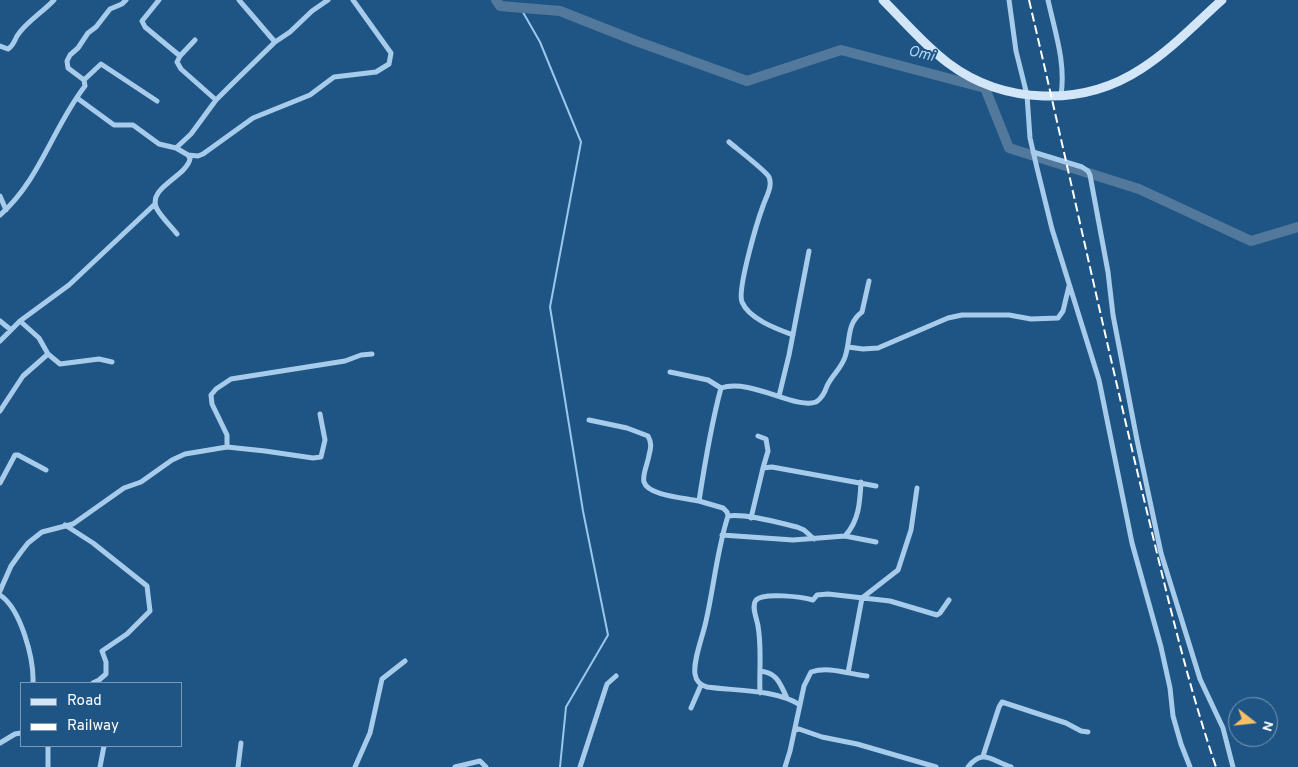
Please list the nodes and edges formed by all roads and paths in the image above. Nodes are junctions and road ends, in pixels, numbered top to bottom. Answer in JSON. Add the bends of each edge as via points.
{"nodes":[{"id":1,"x":54,"y":0,"type":"edge"},
{"id":2,"x":126,"y":0,"type":"edge"},
{"id":3,"x":159,"y":0,"type":"edge"},
{"id":4,"x":239,"y":0,"type":"edge"},
{"id":5,"x":328,"y":0,"type":"edge"},
{"id":6,"x":353,"y":0,"type":"edge"},
{"id":7,"x":883,"y":0,"type":"edge"},
{"id":8,"x":1009,"y":0,"type":"edge"},
{"id":9,"x":1048,"y":0,"type":"edge"},
{"id":10,"x":1222,"y":0,"type":"edge"},
{"id":11,"x":195,"y":40,"type":"dead end"},
{"id":12,"x":274,"y":42,"type":"junction"},
{"id":13,"x":0,"y":46,"type":"edge"},
{"id":14,"x":180,"y":56,"type":"junction"},
{"id":15,"x":84,"y":80,"type":"junction"},
{"id":16,"x":1027,"y":95,"type":"junction"},
{"id":17,"x":1061,"y":96,"type":"junction"},
{"id":18,"x":78,"y":98,"type":"junction"},
{"id":19,"x":216,"y":100,"type":"junction"},
{"id":20,"x":157,"y":101,"type":"dead end"},
{"id":21,"x":729,"y":142,"type":"dead end"},
{"id":22,"x":176,"y":148,"type":"junction"},
{"id":23,"x":1033,"y":152,"type":"junction"},
{"id":24,"x":188,"y":155,"type":"junction"},
{"id":25,"x":0,"y":196,"type":"edge"},
{"id":26,"x":155,"y":204,"type":"junction"},
{"id":27,"x":6,"y":210,"type":"junction"},
{"id":28,"x":0,"y":215,"type":"edge"},
{"id":29,"x":177,"y":234,"type":"dead end"},
{"id":30,"x":809,"y":251,"type":"dead end"},
{"id":31,"x":869,"y":281,"type":"dead end"},
{"id":32,"x":1070,"y":284,"type":"junction"},
{"id":33,"x":0,"y":321,"type":"edge"},
{"id":34,"x":20,"y":321,"type":"junction"},
{"id":35,"x":11,"y":330,"type":"junction"},
{"id":36,"x":792,"y":335,"type":"junction"},
{"id":37,"x":0,"y":341,"type":"edge"},
{"id":38,"x":848,"y":347,"type":"junction"},
{"id":39,"x":48,"y":354,"type":"junction"},
{"id":40,"x":372,"y":354,"type":"dead end"},
{"id":41,"x":112,"y":362,"type":"dead end"},
{"id":42,"x":670,"y":372,"type":"dead end"},
{"id":43,"x":721,"y":388,"type":"junction"},
{"id":44,"x":779,"y":396,"type":"junction"},
{"id":45,"x":0,"y":410,"type":"edge"},
{"id":46,"x":320,"y":414,"type":"dead end"},
{"id":47,"x":588,"y":420,"type":"dead end"},
{"id":48,"x":758,"y":436,"type":"dead end"},
{"id":49,"x":227,"y":447,"type":"junction"},
{"id":50,"x":763,"y":468,"type":"junction"},
{"id":51,"x":46,"y":470,"type":"dead end"},
{"id":52,"x":861,"y":482,"type":"junction"},
{"id":53,"x":0,"y":483,"type":"edge"},
{"id":54,"x":876,"y":486,"type":"dead end"},
{"id":55,"x":916,"y":488,"type":"dead end"},
{"id":56,"x":699,"y":500,"type":"junction"},
{"id":57,"x":728,"y":516,"type":"junction"},
{"id":58,"x":751,"y":518,"type":"junction"},
{"id":59,"x":65,"y":525,"type":"junction"},
{"id":60,"x":722,"y":535,"type":"junction"},
{"id":61,"x":845,"y":536,"type":"junction"},
{"id":62,"x":814,"y":540,"type":"junction"},
{"id":63,"x":876,"y":542,"type":"dead end"},
{"id":64,"x":0,"y":591,"type":"edge"},
{"id":65,"x":0,"y":595,"type":"edge"},
{"id":66,"x":862,"y":598,"type":"junction"},
{"id":67,"x":949,"y":600,"type":"dead end"},
{"id":68,"x":405,"y":661,"type":"dead end"},
{"id":69,"x":760,"y":671,"type":"junction"},
{"id":70,"x":848,"y":673,"type":"junction"},
{"id":71,"x":616,"y":676,"type":"dead end"},
{"id":72,"x":867,"y":676,"type":"dead end"},
{"id":73,"x":33,"y":682,"type":"edge"},
{"id":74,"x":95,"y":682,"type":"edge"},
{"id":75,"x":701,"y":685,"type":"junction"},
{"id":76,"x":760,"y":693,"type":"junction"},
{"id":77,"x":787,"y":698,"type":"junction"},
{"id":78,"x":800,"y":705,"type":"junction"},
{"id":79,"x":691,"y":708,"type":"dead end"},
{"id":80,"x":795,"y":730,"type":"junction"},
{"id":81,"x":1088,"y":732,"type":"dead end"},
{"id":82,"x":20,"y":733,"type":"edge"},
{"id":83,"x":0,"y":743,"type":"edge"},
{"id":84,"x":241,"y":743,"type":"dead end"},
{"id":85,"x":48,"y":747,"type":"edge"},
{"id":86,"x":104,"y":747,"type":"edge"},
{"id":87,"x":983,"y":756,"type":"junction"},
{"id":88,"x":48,"y":767,"type":"edge"},
{"id":89,"x":100,"y":767,"type":"edge"},
{"id":90,"x":238,"y":767,"type":"edge"},
{"id":91,"x":355,"y":767,"type":"edge"},
{"id":92,"x":454,"y":767,"type":"edge"},
{"id":93,"x":486,"y":767,"type":"edge"},
{"id":94,"x":580,"y":767,"type":"edge"},
{"id":95,"x":785,"y":767,"type":"edge"},
{"id":96,"x":936,"y":767,"type":"edge"},
{"id":97,"x":968,"y":767,"type":"edge"},
{"id":98,"x":1011,"y":767,"type":"edge"},
{"id":99,"x":1190,"y":767,"type":"edge"},
{"id":100,"x":1233,"y":767,"type":"edge"}],
"edges":[{"from":1,"to":13,"type":"street","via":[[18,34],[11,47]]},
{"from":2,"to":15,"type":"street","via":[[110,8],[70,55],[68,68]]},
{"from":3,"to":14,"type":"street","via":[[142,21]]},
{"from":4,"to":12,"type":"street"},
{"from":5,"to":12,"type":"street"},
{"from":6,"to":24,"type":"street","via":[[390,53],[389,64],[376,72],[334,77],[310,95],[253,118],[204,154]]},
{"from":7,"to":16,"type":"main road","via":[[940,57],[958,70],[988,85]]},
{"from":8,"to":16,"type":"street","via":[[1016,51]]},
{"from":9,"to":17,"type":"street","via":[[1062,61],[1064,80]]},
{"from":10,"to":17,"type":"main road","via":[[1140,70],[1099,89]]},
{"from":11,"to":14,"type":"street"},
{"from":12,"to":19,"type":"street"},
{"from":14,"to":19,"type":"street","via":[[177,62],[181,69]]},
{"from":15,"to":18,"type":"street","via":[[85,86]]},
{"from":15,"to":20,"type":"street","via":[[102,64]]},
{"from":16,"to":17,"type":"main road"},
{"from":16,"to":23,"type":"street"},
{"from":18,"to":22,"type":"street","via":[[114,126],[133,125],[159,144]]},
{"from":18,"to":27,"type":"street","via":[[62,119],[37,169]]},
{"from":19,"to":22,"type":"street"},
{"from":21,"to":36,"type":"street","via":[[763,170],[770,182],[740,294],[742,303],[759,319]]},
{"from":22,"to":24,"type":"street"},
{"from":23,"to":32,"type":"street"},
{"from":23,"to":100,"type":"street","via":[[1082,167],[1090,175],[1113,314],[1161,553],[1200,679],[1223,728]]},
{"from":24,"to":26,"type":"street","via":[[187,166],[160,190]]},
{"from":25,"to":27,"type":"street"},
{"from":26,"to":29,"type":"street"},
{"from":26,"to":34,"type":"street","via":[[69,285]]},
{"from":27,"to":28,"type":"street"},
{"from":30,"to":36,"type":"street"},
{"from":31,"to":38,"type":"street","via":[[862,312],[854,317],[851,324]]},
{"from":32,"to":38,"type":"street","via":[[1058,318],[962,315],[878,348]]},
{"from":32,"to":99,"type":"street","via":[[1099,380],[1132,543],[1161,647],[1173,716]]},
{"from":33,"to":35,"type":"street"},
{"from":34,"to":35,"type":"street"},
{"from":34,"to":39,"type":"street","via":[[39,338]]},
{"from":35,"to":37,"type":"street"},
{"from":36,"to":44,"type":"street"},
{"from":38,"to":44,"type":"street","via":[[841,367],[816,402],[794,401]]},
{"from":39,"to":41,"type":"street","via":[[60,364],[99,359]]},
{"from":39,"to":45,"type":"street","via":[[23,376]]},
{"from":40,"to":49,"type":"street","via":[[231,379],[211,395],[212,404],[228,435]]},
{"from":42,"to":43,"type":"street","via":[[708,380]]},
{"from":43,"to":44,"type":"street","via":[[735,385]]},
{"from":43,"to":56,"type":"street"},
{"from":46,"to":49,"type":"street","via":[[325,440],[321,457]]},
{"from":47,"to":56,"type":"street","via":[[621,426],[648,436],[651,443],[645,485],[662,494]]},
{"from":48,"to":50,"type":"street","via":[[766,439],[768,452]]},
{"from":49,"to":59,"type":"street","via":[[185,454],[172,460],[146,480],[124,488],[73,524]]},
{"from":50,"to":52,"type":"street","via":[[772,466]]},
{"from":50,"to":58,"type":"street"},
{"from":51,"to":53,"type":"street","via":[[18,455]]},
{"from":52,"to":54,"type":"street"},
{"from":52,"to":61,"type":"street","via":[[858,512]]},
{"from":55,"to":66,"type":"street","via":[[912,530],[898,570]]},
{"from":56,"to":57,"type":"street","via":[[723,508]]},
{"from":57,"to":58,"type":"street"},
{"from":57,"to":60,"type":"street"},
{"from":58,"to":62,"type":"street","via":[[797,527]]},
{"from":59,"to":64,"type":"street","via":[[42,532],[28,543]]},
{"from":59,"to":74,"type":"street","via":[[147,586],[150,611],[127,634],[102,651],[106,674]]},
{"from":60,"to":62,"type":"street"},
{"from":60,"to":75,"type":"street","via":[[694,667]]},
{"from":61,"to":62,"type":"street"},
{"from":61,"to":63,"type":"street"},
{"from":65,"to":73,"type":"street","via":[[6,599],[21,627]]},
{"from":66,"to":67,"type":"street","via":[[890,601],[933,615],[940,613]]},
{"from":66,"to":69,"type":"street","via":[[828,594],[817,595],[813,600],[779,596],[758,598],[754,609],[759,632]]},
{"from":66,"to":70,"type":"street"},
{"from":68,"to":91,"type":"street","via":[[382,679],[370,733]]},
{"from":69,"to":76,"type":"street"},
{"from":69,"to":77,"type":"street","via":[[773,674]]},
{"from":70,"to":72,"type":"street"},
{"from":70,"to":78,"type":"street","via":[[811,672]]},
{"from":71,"to":94,"type":"street","via":[[607,684]]},
{"from":75,"to":76,"type":"street"},
{"from":75,"to":79,"type":"street"},
{"from":76,"to":77,"type":"street"},
{"from":77,"to":78,"type":"street"},
{"from":78,"to":80,"type":"street"},
{"from":80,"to":95,"type":"street"},
{"from":80,"to":96,"type":"street"},
{"from":81,"to":87,"type":"street","via":[[1002,702]]},
{"from":82,"to":83,"type":"street"},
{"from":84,"to":90,"type":"street"},
{"from":85,"to":88,"type":"street"},
{"from":86,"to":89,"type":"street"},
{"from":87,"to":97,"type":"street","via":[[976,758]]},
{"from":87,"to":98,"type":"street"},
{"from":92,"to":93,"type":"street","via":[[480,762]]}]}
